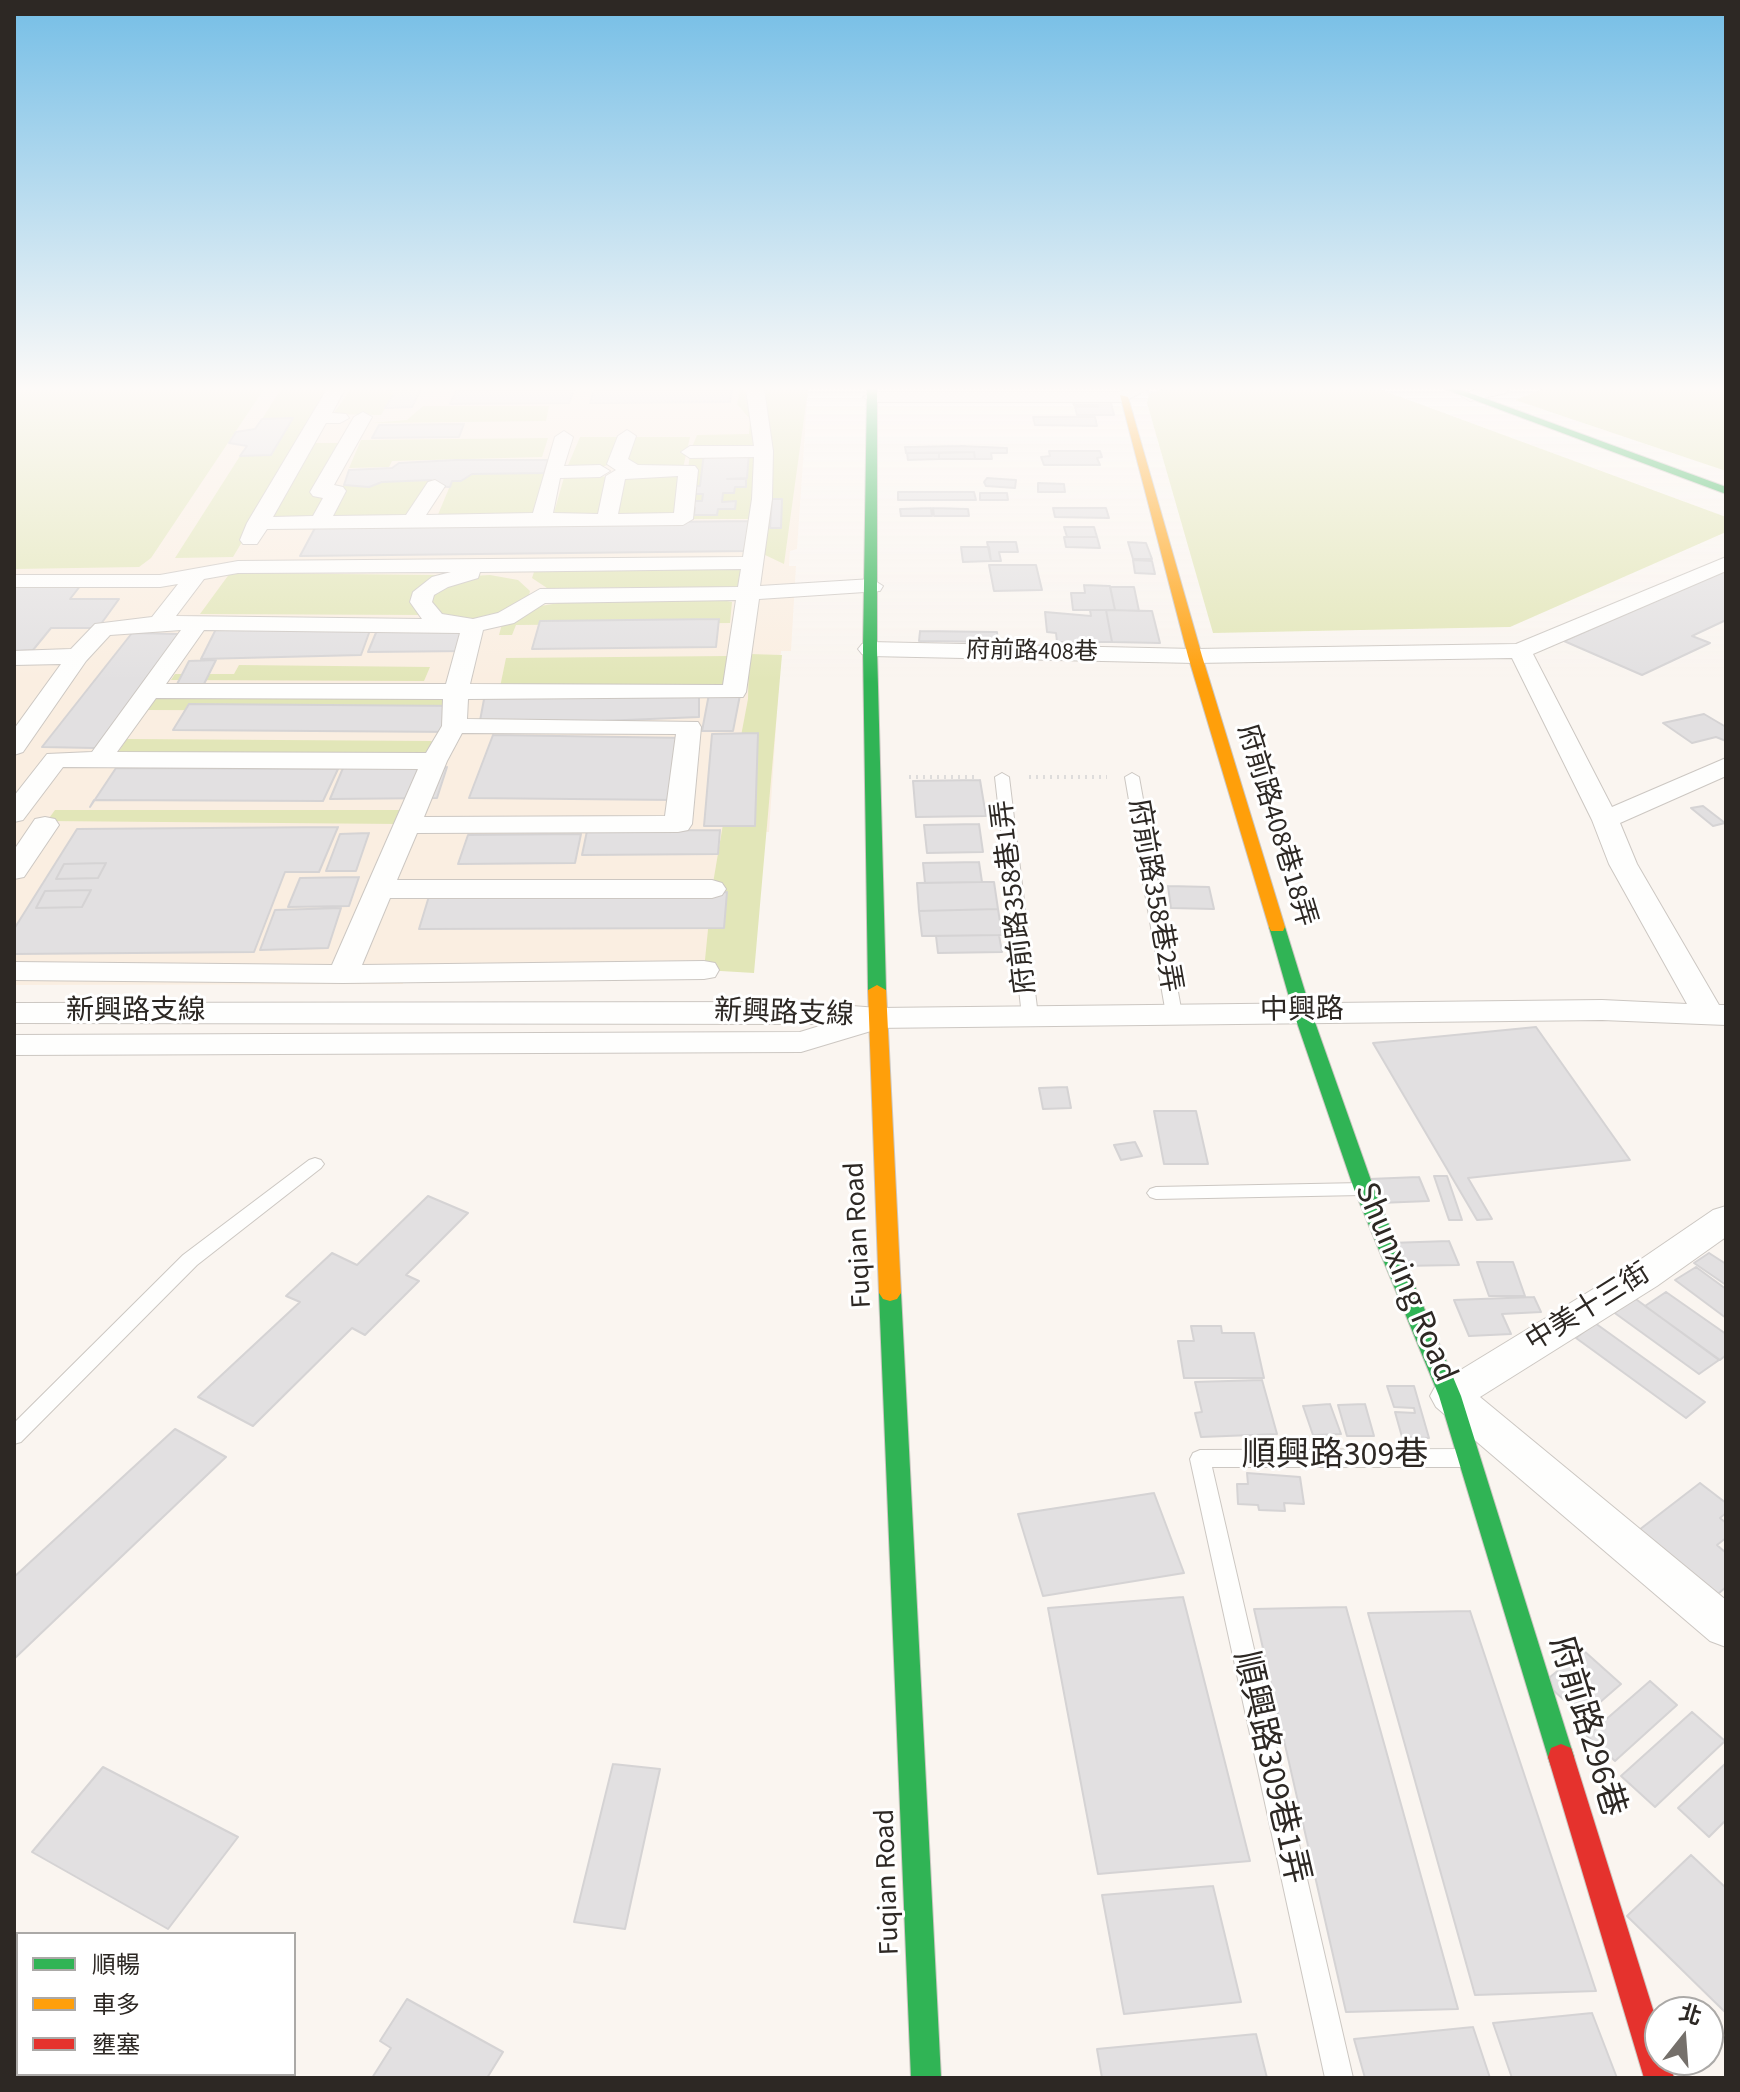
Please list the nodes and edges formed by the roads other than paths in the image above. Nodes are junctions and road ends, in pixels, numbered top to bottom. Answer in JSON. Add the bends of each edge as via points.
{"nodes":[{"id":1,"x":435,"y":486,"type":"dead end"},
{"id":2,"x":279,"y":487,"type":"edge"},
{"id":3,"x":323,"y":487,"type":"edge"},
{"id":4,"x":549,"y":487,"type":"edge"},
{"id":5,"x":613,"y":487,"type":"edge"},
{"id":6,"x":687,"y":487,"type":"edge"},
{"id":7,"x":763,"y":487,"type":"edge"},
{"id":8,"x":872,"y":487,"type":"edge"},
{"id":9,"x":1154,"y":487,"type":"edge"},
{"id":10,"x":542,"y":519,"type":"junction"},
{"id":11,"x":607,"y":520,"type":"junction"},
{"id":12,"x":412,"y":521,"type":"junction"},
{"id":13,"x":320,"y":522,"type":"junction"},
{"id":14,"x":257,"y":523,"type":"junction"},
{"id":15,"x":753,"y":563,"type":"junction"},
{"id":16,"x":1726,"y":563,"type":"edge"},
{"id":17,"x":238,"y":567,"type":"junction"},
{"id":18,"x":491,"y":568,"type":"junction"},
{"id":19,"x":196,"y":576,"type":"junction"},
{"id":20,"x":14,"y":581,"type":"edge"},
{"id":21,"x":872,"y":586,"type":"junction"},
{"id":22,"x":748,"y":593,"type":"junction"},
{"id":23,"x":540,"y":596,"type":"junction"},
{"id":24,"x":198,"y":622,"type":"junction"},
{"id":25,"x":159,"y":623,"type":"junction"},
{"id":26,"x":467,"y":626,"type":"junction"},
{"id":27,"x":870,"y":649,"type":"junction"},
{"id":28,"x":1520,"y":651,"type":"junction"},
{"id":29,"x":78,"y":656,"type":"junction"},
{"id":30,"x":1195,"y":656,"type":"junction"},
{"id":31,"x":14,"y":658,"type":"edge"},
{"id":32,"x":149,"y":691,"type":"junction"},
{"id":33,"x":456,"y":692,"type":"junction"},
{"id":34,"x":454,"y":726,"type":"junction"},
{"id":35,"x":15,"y":743,"type":"edge"},
{"id":36,"x":99,"y":760,"type":"junction"},
{"id":37,"x":434,"y":761,"type":"junction"},
{"id":38,"x":1726,"y":766,"type":"edge"},
{"id":39,"x":1002,"y":777,"type":"dead end"},
{"id":40,"x":1132,"y":777,"type":"dead end"},
{"id":41,"x":14,"y":814,"type":"edge"},
{"id":42,"x":1605,"y":820,"type":"junction"},
{"id":43,"x":14,"y":825,"type":"edge"},
{"id":44,"x":407,"y":825,"type":"junction"},
{"id":45,"x":14,"y":871,"type":"edge"},
{"id":46,"x":379,"y":889,"type":"junction"},
{"id":47,"x":712,"y":889,"type":"dead end"},
{"id":48,"x":704,"y":970,"type":"dead end"},
{"id":49,"x":14,"y":971,"type":"edge"},
{"id":50,"x":343,"y":974,"type":"junction"},
{"id":51,"x":1302,"y":1011,"type":"junction"},
{"id":52,"x":14,"y":1013,"type":"edge"},
{"id":53,"x":1174,"y":1014,"type":"junction"},
{"id":54,"x":1717,"y":1014,"type":"edge"},
{"id":55,"x":1030,"y":1016,"type":"junction"},
{"id":56,"x":878,"y":1018,"type":"junction"},
{"id":57,"x":14,"y":1045,"type":"edge"},
{"id":58,"x":315,"y":1164,"type":"dead end"},
{"id":59,"x":1364,"y":1189,"type":"junction"},
{"id":60,"x":1156,"y":1193,"type":"dead end"},
{"id":61,"x":1726,"y":1219,"type":"edge"},
{"id":62,"x":1450,"y":1396,"type":"junction"},
{"id":63,"x":14,"y":1436,"type":"edge"},
{"id":64,"x":1470,"y":1458,"type":"junction"},
{"id":65,"x":1200,"y":1459,"type":"joint"},
{"id":66,"x":1726,"y":1627,"type":"edge"},
{"id":67,"x":926,"y":2078,"type":"edge"},
{"id":68,"x":1339,"y":2078,"type":"edge"},
{"id":69,"x":1659,"y":2078,"type":"edge"}],
"edges":[{"from":1,"to":12,"type":"street"},
{"from":2,"to":14,"type":"street"},
{"from":3,"to":13,"type":"street","via":[[320,492],[336,491]]},
{"from":4,"to":10,"type":"street"},
{"from":5,"to":11,"type":"street"},
{"from":6,"to":11,"type":"street","via":[[683,519]]},
{"from":7,"to":15,"type":"street"},
{"from":8,"to":21,"type":"street","name":"Fuqian Road"},
{"from":9,"to":30,"type":"street","name":"府前路408巷18弄"},
{"from":10,"to":11,"type":"street"},
{"from":10,"to":12,"type":"street"},
{"from":12,"to":13,"type":"street"},
{"from":13,"to":14,"type":"street"},
{"from":14,"to":17,"type":"street"},
{"from":15,"to":18,"type":"street"},
{"from":15,"to":22,"type":"street"},
{"from":16,"to":28,"type":"street"},
{"from":17,"to":18,"type":"street"},
{"from":17,"to":19,"type":"street"},
{"from":18,"to":23,"type":"street","via":[[525,579]]},
{"from":18,"to":26,"type":"street","via":[[452,577],[424,592],[421,602],[429,614]]},
{"from":19,"to":20,"type":"street","via":[[160,581]]},
{"from":19,"to":25,"type":"street"},
{"from":21,"to":22,"type":"street"},
{"from":21,"to":27,"type":"street","name":"Fuqian Road"},
{"from":22,"to":23,"type":"street"},
{"from":22,"to":33,"type":"street","via":[[734,692]]},
{"from":23,"to":26,"type":"street","via":[[506,618]]},
{"from":24,"to":25,"type":"street"},
{"from":24,"to":26,"type":"street"},
{"from":24,"to":32,"type":"street"},
{"from":25,"to":29,"type":"street","via":[[103,629]]},
{"from":26,"to":33,"type":"street"},
{"from":27,"to":30,"type":"street","name":"府前路408巷"},
{"from":27,"to":56,"type":"street","name":"Fuqian Road"},
{"from":28,"to":30,"type":"street","name":"府前路408巷"},
{"from":28,"to":42,"type":"street"},
{"from":29,"to":31,"type":"street"},
{"from":29,"to":35,"type":"street"},
{"from":30,"to":51,"type":"street","name":"府前路408巷18弄"},
{"from":32,"to":33,"type":"street"},
{"from":32,"to":36,"type":"street"},
{"from":33,"to":34,"type":"street"},
{"from":34,"to":37,"type":"street"},
{"from":34,"to":44,"type":"street","via":[[689,727],[678,824]]},
{"from":36,"to":37,"type":"street"},
{"from":36,"to":41,"type":"street","via":[[56,759]]},
{"from":37,"to":44,"type":"street"},
{"from":38,"to":42,"type":"street"},
{"from":39,"to":55,"type":"lane","name":"府前路358巷1弄"},
{"from":40,"to":53,"type":"lane","name":"府前路358巷2弄"},
{"from":42,"to":54,"type":"street","via":[[1648,911]]},
{"from":43,"to":45,"type":"street","via":[[45,825]]},
{"from":44,"to":46,"type":"street"},
{"from":46,"to":47,"type":"street"},
{"from":46,"to":50,"type":"street"},
{"from":48,"to":50,"type":"street"},
{"from":49,"to":50,"type":"street"},
{"from":51,"to":53,"type":"street","name":"中興路"},
{"from":51,"to":54,"type":"street","name":"中興路"},
{"from":51,"to":59,"type":"street","name":"Shunxing Road"},
{"from":52,"to":56,"type":"street","name":"新興路支線","via":[[800,1012]]},
{"from":53,"to":55,"type":"street","name":"中興路"},
{"from":55,"to":56,"type":"street","name":"中興路"},
{"from":56,"to":57,"type":"street","name":"新興路支線","via":[[801,1042]]},
{"from":56,"to":67,"type":"street","name":"Fuqian Road"},
{"from":58,"to":63,"type":"lane","via":[[190,1260]]},
{"from":59,"to":60,"type":"lane"},
{"from":59,"to":62,"type":"street","name":"Shunxing Road"},
{"from":61,"to":62,"type":"street","name":"中美十三街"},
{"from":62,"to":64,"type":"street","name":"府前路296巷"},
{"from":62,"to":66,"type":"street","name":"Shunxing Road"},
{"from":64,"to":65,"type":"lane","name":"順興路309巷"},
{"from":64,"to":69,"type":"street","name":"府前路296巷"},
{"from":65,"to":68,"type":"lane","name":"順興路309巷1弄"}]}
